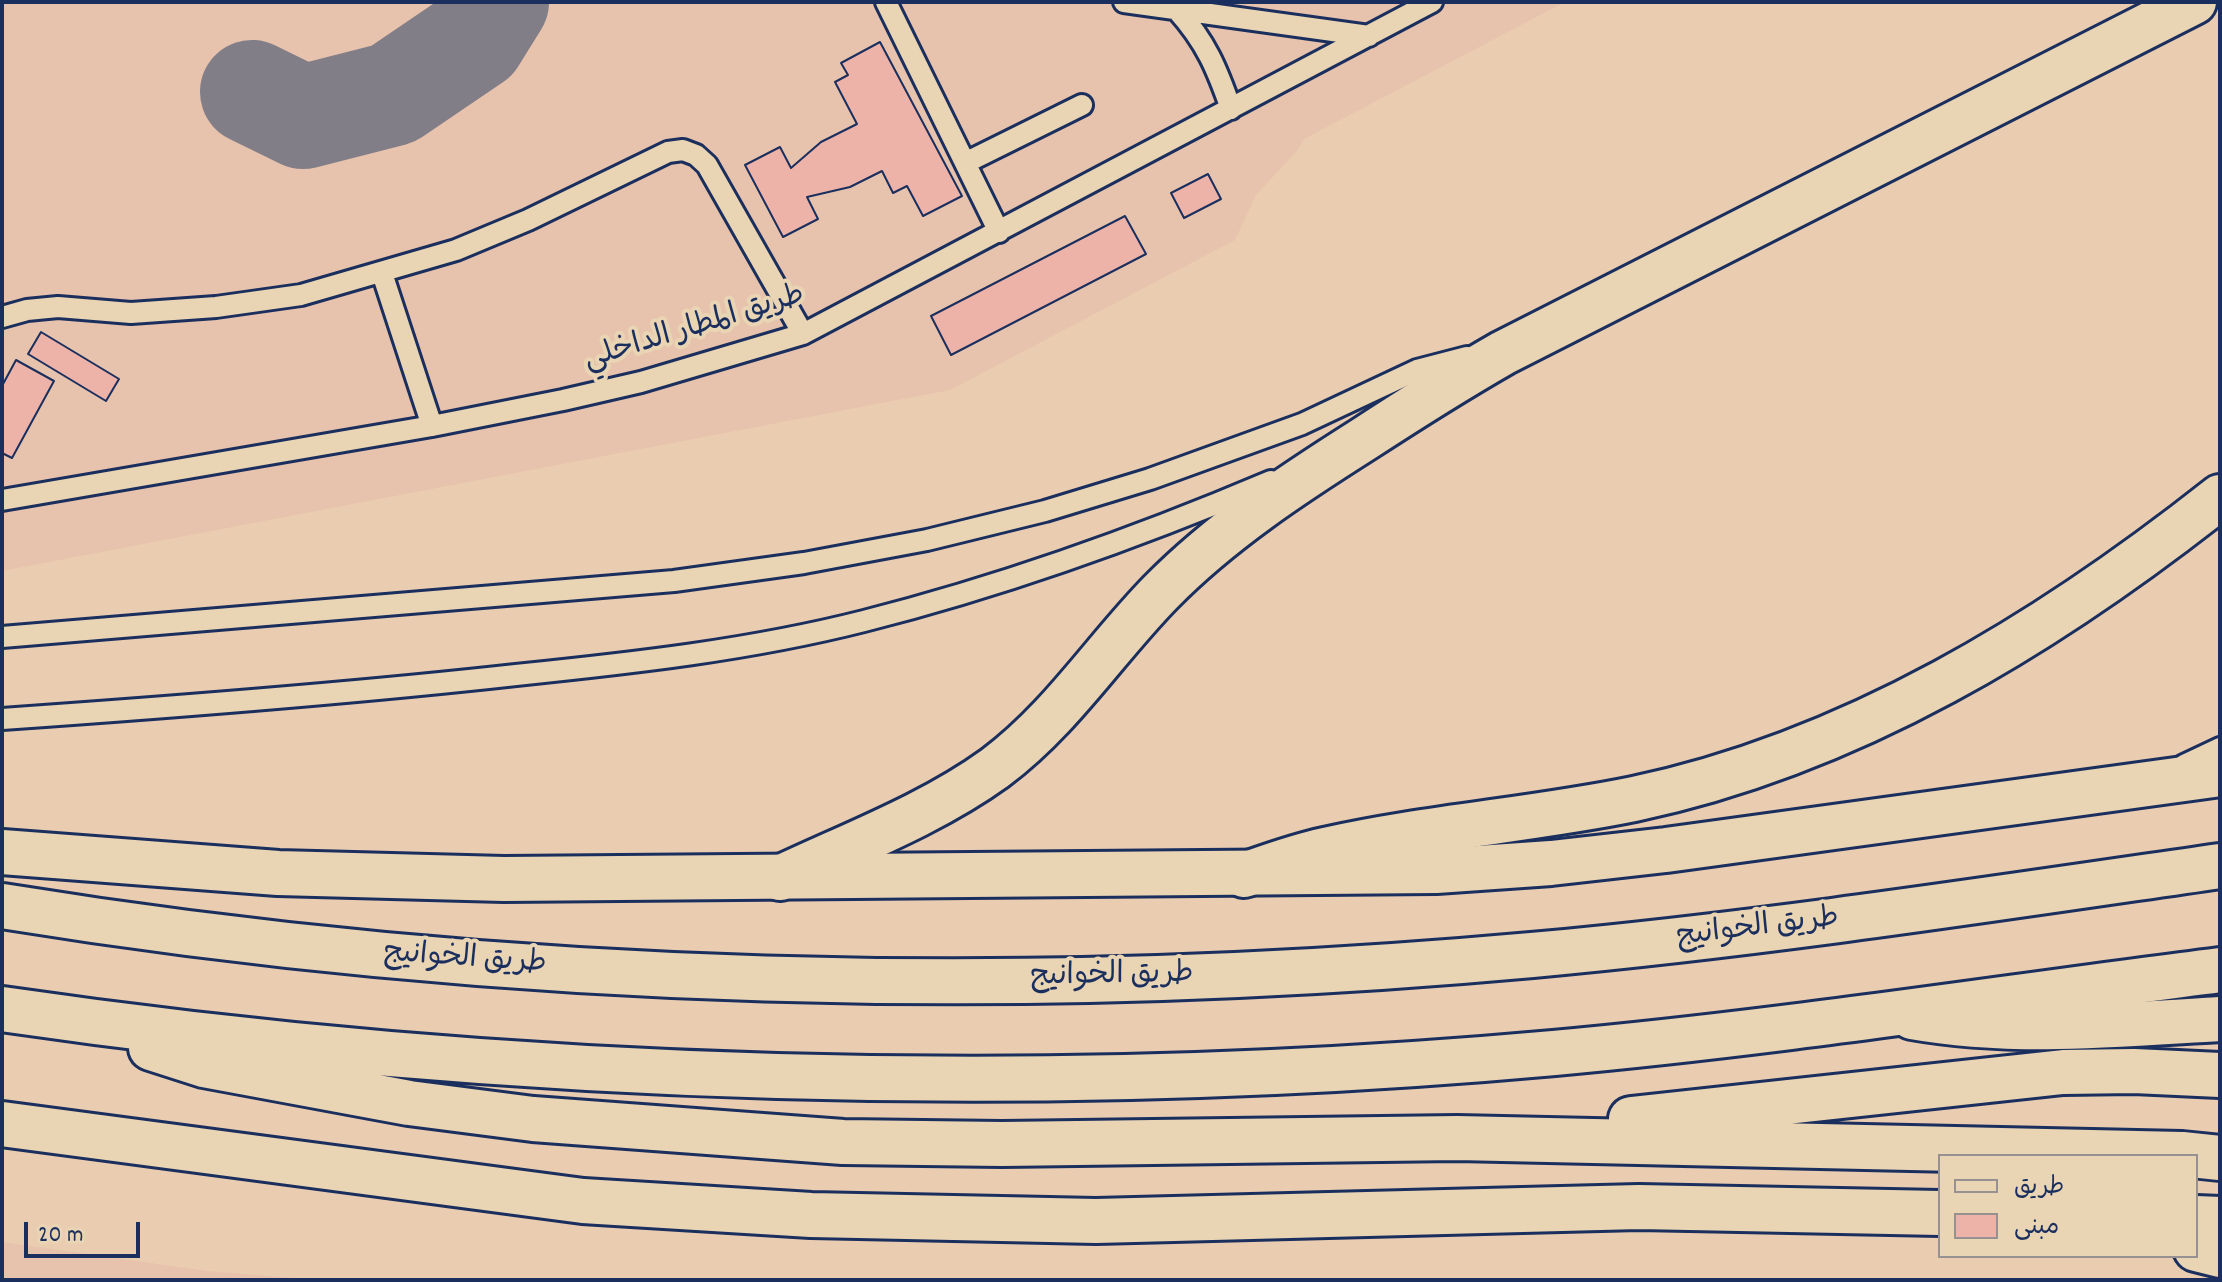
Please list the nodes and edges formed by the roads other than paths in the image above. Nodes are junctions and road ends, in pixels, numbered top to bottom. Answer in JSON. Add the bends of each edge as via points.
{"nodes":[{"id":1,"x":886,"y":2,"type":"edge"},
{"id":2,"x":1124,"y":2,"type":"edge"},
{"id":3,"x":1432,"y":2,"type":"edge"},
{"id":4,"x":2194,"y":2,"type":"edge"},
{"id":5,"x":1177,"y":10,"type":"junction"},
{"id":6,"x":1369,"y":36,"type":"junction"},
{"id":7,"x":1082,"y":105,"type":"dead end"},
{"id":8,"x":1231,"y":109,"type":"junction"},
{"id":9,"x":965,"y":163,"type":"junction"},
{"id":10,"x":999,"y":232,"type":"junction"},
{"id":11,"x":382,"y":273,"type":"junction"},
{"id":12,"x":2,"y":316,"type":"edge"},
{"id":13,"x":803,"y":334,"type":"junction"},
{"id":14,"x":1503,"y":353,"type":"junction"},
{"id":15,"x":432,"y":426,"type":"junction"},
{"id":16,"x":1369,"y":436,"type":"junction"},
{"id":17,"x":2220,"y":497,"type":"edge"},
{"id":18,"x":2,"y":500,"type":"edge"},
{"id":19,"x":2,"y":637,"type":"edge"},
{"id":20,"x":2,"y":719,"type":"edge"},
{"id":21,"x":2220,"y":748,"type":"edge"},
{"id":22,"x":2220,"y":774,"type":"edge"},
{"id":23,"x":2137,"y":787,"type":"junction"},
{"id":24,"x":2,"y":852,"type":"edge"},
{"id":25,"x":2220,"y":866,"type":"edge"},
{"id":26,"x":1244,"y":875,"type":"junction"},
{"id":27,"x":780,"y":878,"type":"junction"},
{"id":28,"x":2,"y":906,"type":"edge"},
{"id":29,"x":2220,"y":970,"type":"edge"},
{"id":30,"x":2,"y":1009,"type":"edge"},
{"id":31,"x":1886,"y":1013,"type":"junction"},
{"id":32,"x":72,"y":1019,"type":"junction"},
{"id":33,"x":2220,"y":1019,"type":"edge"},
{"id":34,"x":2220,"y":1075,"type":"edge"},
{"id":35,"x":2,"y":1124,"type":"edge"},
{"id":36,"x":1457,"y":1138,"type":"junction"},
{"id":37,"x":2182,"y":1154,"type":"edge"},
{"id":38,"x":2198,"y":1156,"type":"edge"},
{"id":39,"x":2220,"y":1158,"type":"edge"},
{"id":40,"x":1938,"y":1213,"type":"edge"},
{"id":41,"x":2198,"y":1218,"type":"edge"},
{"id":42,"x":2220,"y":1219,"type":"edge"},
{"id":43,"x":2198,"y":1250,"type":"edge"},
{"id":44,"x":2220,"y":1255,"type":"edge"}],
"edges":[{"from":1,"to":9,"type":"lane"},
{"from":2,"to":5,"type":"lane"},
{"from":3,"to":6,"type":"lane","name":"طريق المطار الداخلي"},
{"from":4,"to":14,"type":"main road"},
{"from":5,"to":6,"type":"lane"},
{"from":5,"to":8,"type":"lane","via":[[1209,51]]},
{"from":6,"to":8,"type":"lane","name":"طريق المطار الداخلي"},
{"from":7,"to":9,"type":"lane"},
{"from":8,"to":10,"type":"lane","name":"طريق المطار الداخلي"},
{"from":9,"to":10,"type":"lane"},
{"from":10,"to":13,"type":"lane","name":"طريق المطار الداخلي"},
{"from":11,"to":12,"type":"lane","via":[[301,295],[216,307],[131,313],[58,307]]},
{"from":11,"to":13,"type":"lane","via":[[456,250],[654,158],[683,150],[707,165]]},
{"from":11,"to":15,"type":"lane"},
{"from":13,"to":15,"type":"lane","name":"طريق المطار الداخلي","via":[[641,382]]},
{"from":14,"to":16,"type":"main road"},
{"from":14,"to":19,"type":"lane","via":[[1417,370],[1302,424],[1150,479],[912,543],[674,581]]},
{"from":15,"to":18,"type":"lane","name":"طريق المطار الداخلي"},
{"from":16,"to":20,"type":"lane","via":[[1218,503],[1061,561],[862,622],[626,663],[270,700]]},
{"from":16,"to":27,"type":"main road","via":[[1211,546],[1162,591],[1071,697],[996,767],[921,812]]},
{"from":17,"to":26,"type":"main road","via":[[2064,612],[1877,715],[1798,749],[1634,799],[1322,850]]},
{"from":21,"to":23,"type":"lane"},
{"from":22,"to":23,"type":"main road"},
{"from":23,"to":26,"type":"main road","via":[[1551,863]]},
{"from":24,"to":27,"type":"main road","via":[[278,873]]},
{"from":25,"to":28,"type":"main road","name":"طريق الخوانيج","via":[[1880,916],[1529,955],[1339,969],[1013,980],[820,979],[462,962],[270,943]]},
{"from":26,"to":27,"type":"main road"},
{"from":29,"to":31,"type":"main road"},
{"from":30,"to":32,"type":"main road"},
{"from":31,"to":32,"type":"main road","via":[[1539,1054],[1223,1073],[1028,1077],[698,1072],[489,1060]]},
{"from":31,"to":33,"type":"main road","via":[[2045,1028]]},
{"from":32,"to":36,"type":"main road","via":[[204,1065],[409,1103],[533,1119],[843,1142]]},
{"from":34,"to":36,"type":"main road","via":[[2063,1072]]},
{"from":35,"to":40,"type":"main road","via":[[583,1201],[811,1215],[1096,1221],[1639,1207]]},
{"from":36,"to":37,"type":"main road"},
{"from":38,"to":39,"type":"main road"},
{"from":41,"to":42,"type":"main road"},
{"from":43,"to":44,"type":"main road"}]}
